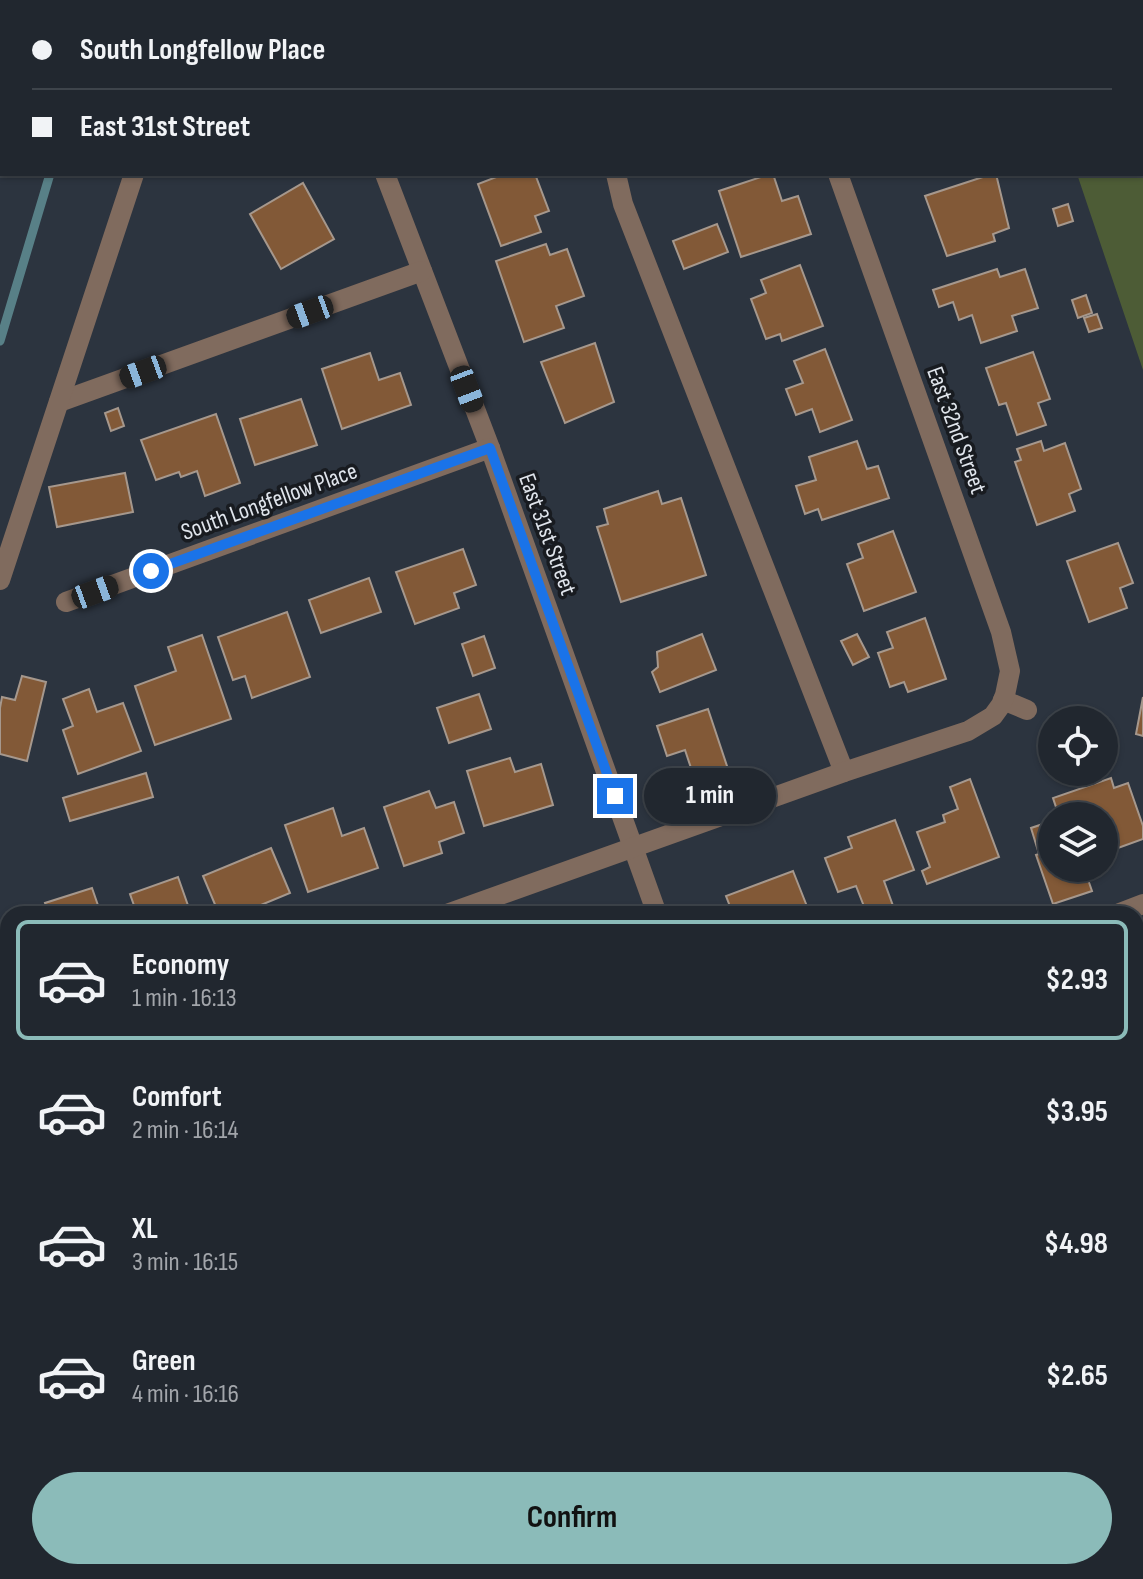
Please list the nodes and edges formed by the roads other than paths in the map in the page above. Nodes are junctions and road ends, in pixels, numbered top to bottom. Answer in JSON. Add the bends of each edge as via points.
{"nodes":[{"id":1,"x":133,"y":176,"type":"edge"},
{"id":2,"x":386,"y":176,"type":"edge"},
{"id":3,"x":616,"y":176,"type":"edge"},
{"id":4,"x":839,"y":176,"type":"edge"},
{"id":5,"x":422,"y":271,"type":"junction"},
{"id":6,"x":59,"y":402,"type":"junction"},
{"id":7,"x":490,"y":448,"type":"junction"},
{"id":8,"x":0,"y":580,"type":"edge"},
{"id":9,"x":66,"y":602,"type":"dead end"},
{"id":10,"x":1002,"y":703,"type":"junction"},
{"id":11,"x":1027,"y":710,"type":"dead end"},
{"id":12,"x":844,"y":772,"type":"junction"},
{"id":13,"x":633,"y":847,"type":"junction"},
{"id":14,"x":469,"y":906,"type":"edge"},
{"id":15,"x":654,"y":906,"type":"edge"}],
"edges":[{"from":1,"to":6,"type":"street"},
{"from":2,"to":5,"type":"street","name":"East 31st Street"},
{"from":3,"to":12,"type":"street"},
{"from":4,"to":10,"type":"street","name":"East 32nd Street","via":[[1001,632],[1010,671]]},
{"from":5,"to":6,"type":"street"},
{"from":5,"to":7,"type":"street","name":"East 31st Street"},
{"from":6,"to":8,"type":"street"},
{"from":7,"to":9,"type":"street","name":"South Longfellow Place"},
{"from":7,"to":13,"type":"street","name":"East 31st Street"},
{"from":10,"to":11,"type":"street"},
{"from":10,"to":12,"type":"street","via":[[993,716],[968,731]]},
{"from":12,"to":13,"type":"street"},
{"from":13,"to":14,"type":"street"},
{"from":13,"to":15,"type":"street","name":"East 31st Street"}]}
